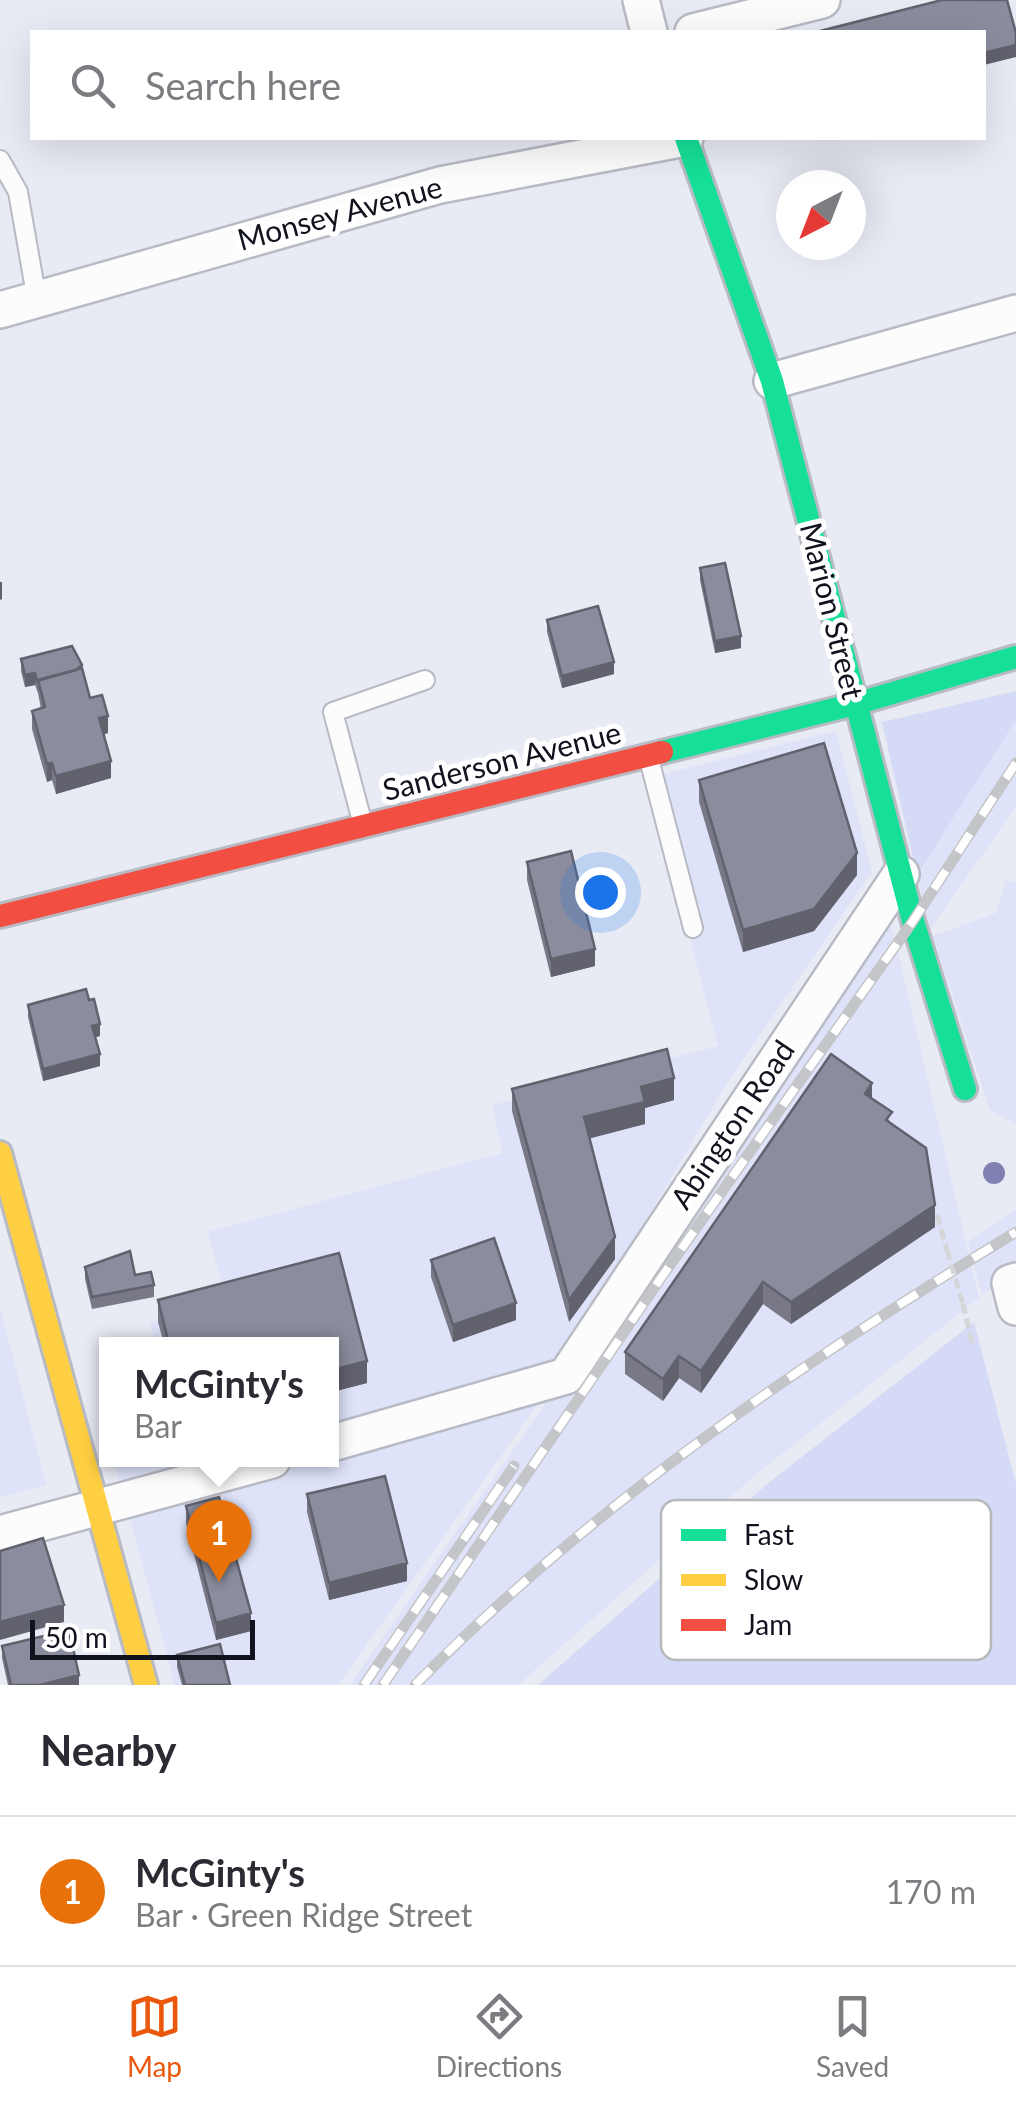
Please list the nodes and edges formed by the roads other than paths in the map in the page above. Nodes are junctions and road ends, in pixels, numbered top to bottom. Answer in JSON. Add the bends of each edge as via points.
{"nodes":[{"id":1,"x":641,"y":0,"type":"edge"},
{"id":2,"x":822,"y":0,"type":"edge"},
{"id":3,"x":648,"y":30,"type":"edge"},
{"id":4,"x":701,"y":30,"type":"edge"},
{"id":5,"x":676,"y":140,"type":"edge"},
{"id":6,"x":687,"y":140,"type":"edge"},
{"id":7,"x":0,"y":160,"type":"edge"},
{"id":8,"x":37,"y":300,"type":"junction"},
{"id":9,"x":0,"y":310,"type":"edge"},
{"id":10,"x":1016,"y":313,"type":"edge"},
{"id":11,"x":772,"y":381,"type":"junction"},
{"id":12,"x":1016,"y":657,"type":"edge"},
{"id":13,"x":425,"y":680,"type":"dead end"},
{"id":14,"x":855,"y":704,"type":"junction"},
{"id":15,"x":648,"y":756,"type":"junction"},
{"id":16,"x":363,"y":827,"type":"junction"},
{"id":17,"x":901,"y":874,"type":"junction"},
{"id":18,"x":0,"y":916,"type":"edge"},
{"id":19,"x":693,"y":928,"type":"dead end"},
{"id":20,"x":964,"y":1089,"type":"dead end"},
{"id":21,"x":0,"y":1154,"type":"edge"},
{"id":22,"x":339,"y":1441,"type":"edge"},
{"id":23,"x":247,"y":1467,"type":"edge"},
{"id":24,"x":100,"y":1509,"type":"junction"},
{"id":25,"x":0,"y":1534,"type":"edge"},
{"id":26,"x":146,"y":1685,"type":"edge"}],
"edges":[{"from":1,"to":3,"type":"street"},
{"from":2,"to":4,"type":"street"},
{"from":5,"to":8,"type":"street","name":"Monsey Avenue","via":[[440,185]]},
{"from":6,"to":11,"type":"street","name":"Marion Street"},
{"from":7,"to":8,"type":"lane","via":[[18,192]]},
{"from":8,"to":9,"type":"street","name":"Monsey Avenue"},
{"from":10,"to":11,"type":"street"},
{"from":11,"to":14,"type":"street","name":"Marion Street"},
{"from":12,"to":14,"type":"street","name":"Sanderson Avenue"},
{"from":13,"to":16,"type":"lane","via":[[333,712]]},
{"from":14,"to":15,"type":"street","name":"Sanderson Avenue"},
{"from":14,"to":17,"type":"street","name":"Marion Street"},
{"from":15,"to":16,"type":"street","name":"Sanderson Avenue"},
{"from":15,"to":19,"type":"lane"},
{"from":16,"to":18,"type":"street","name":"Sanderson Avenue"},
{"from":17,"to":20,"type":"street","name":"Marion Street"},
{"from":17,"to":22,"type":"street","name":"Abington Road","via":[[566,1376]]},
{"from":21,"to":24,"type":"street"},
{"from":23,"to":24,"type":"street"},
{"from":24,"to":25,"type":"street"},
{"from":24,"to":26,"type":"street"}]}
